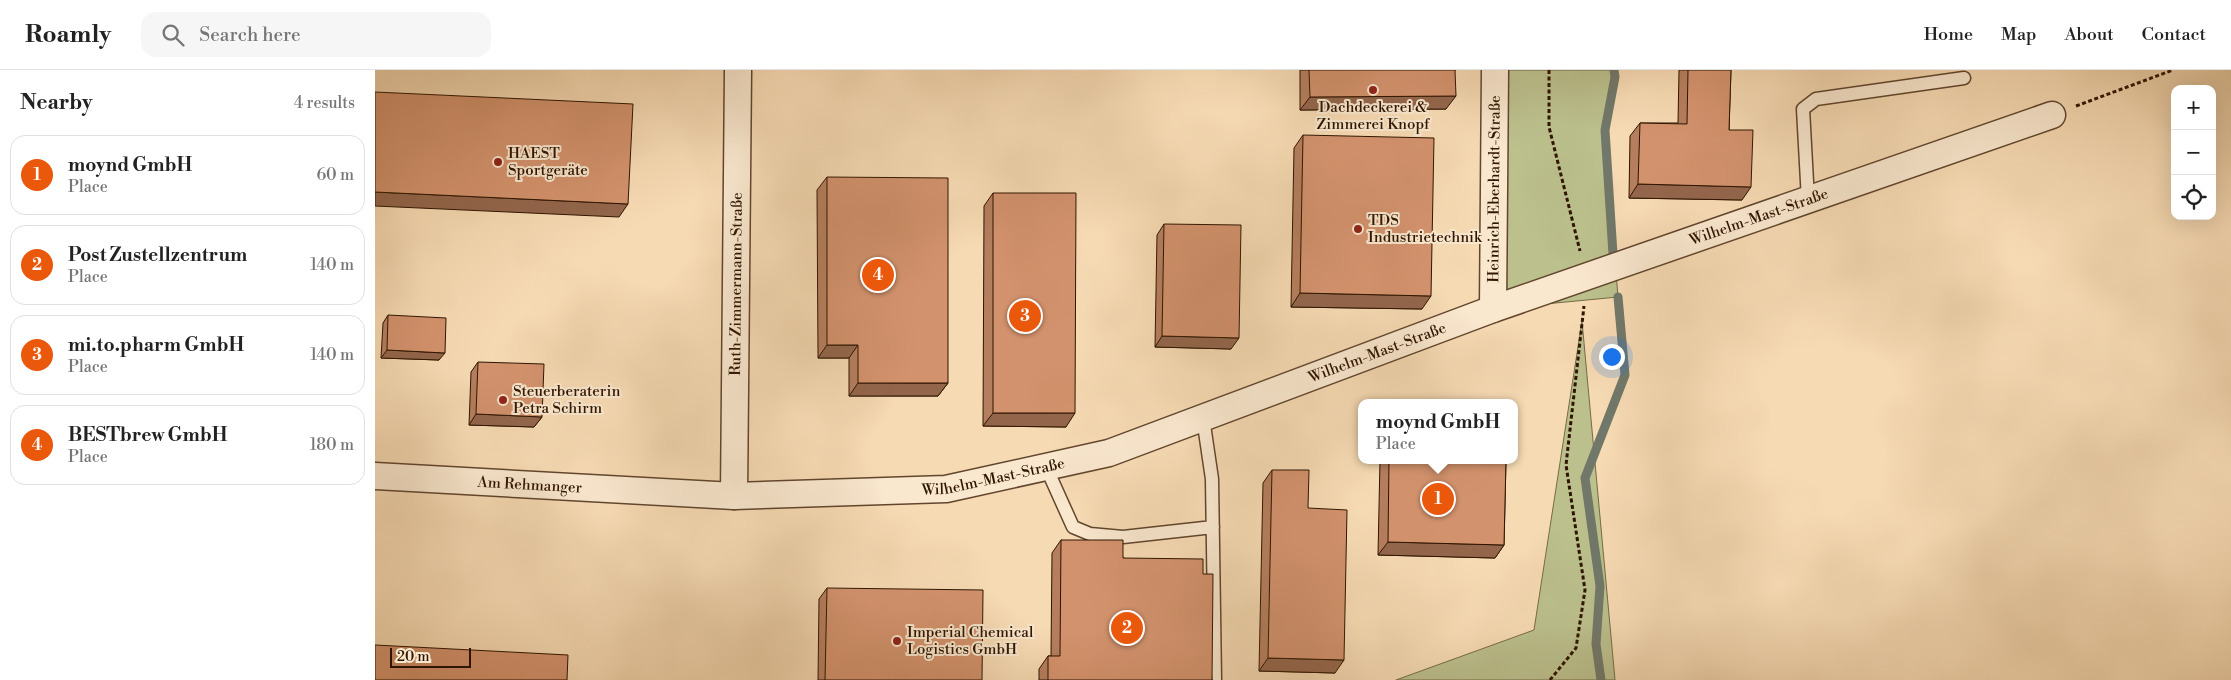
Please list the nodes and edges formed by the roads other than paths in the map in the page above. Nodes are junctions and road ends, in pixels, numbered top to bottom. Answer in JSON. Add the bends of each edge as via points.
{"nodes":[{"id":1,"x":738,"y":70,"type":"edge"},
{"id":2,"x":1495,"y":70,"type":"edge"},
{"id":3,"x":1964,"y":78,"type":"dead end"},
{"id":4,"x":2052,"y":115,"type":"road end"},
{"id":5,"x":1807,"y":200,"type":"junction"},
{"id":6,"x":1493,"y":309,"type":"junction"},
{"id":7,"x":1203,"y":418,"type":"junction"},
{"id":8,"x":1046,"y":467,"type":"junction"},
{"id":9,"x":375,"y":476,"type":"edge"},
{"id":10,"x":683,"y":495,"type":"joint"},
{"id":11,"x":734,"y":496,"type":"junction"},
{"id":12,"x":1213,"y":527,"type":"junction"},
{"id":13,"x":1215,"y":680,"type":"edge"}],
"edges":[{"from":1,"to":11,"type":"street","name":"Ruth-Zimmermann-Straße"},
{"from":2,"to":6,"type":"street","name":"Heinrich-Eberhardt-Straße"},
{"from":3,"to":5,"type":"lane","via":[[1816,99],[1805,105]]},
{"from":4,"to":5,"type":"street","name":"Wilhelm-Mast-Straße"},
{"from":5,"to":6,"type":"street","name":"Wilhelm-Mast-Straße"},
{"from":6,"to":7,"type":"street","name":"Wilhelm-Mast-Straße"},
{"from":7,"to":8,"type":"street","name":"Wilhelm-Mast-Straße","via":[[1109,453]]},
{"from":7,"to":12,"type":"lane","via":[[1212,479]]},
{"from":8,"to":11,"type":"street","name":"Wilhelm-Mast-Straße","via":[[946,489]]},
{"from":8,"to":12,"type":"lane","via":[[1073,527],[1090,534],[1123,537]]},
{"from":9,"to":10,"type":"street","name":"Am Rehmanger"},
{"from":10,"to":11,"type":"street","name":"Wilhelm-Mast-Straße"},
{"from":12,"to":13,"type":"lane"}]}
